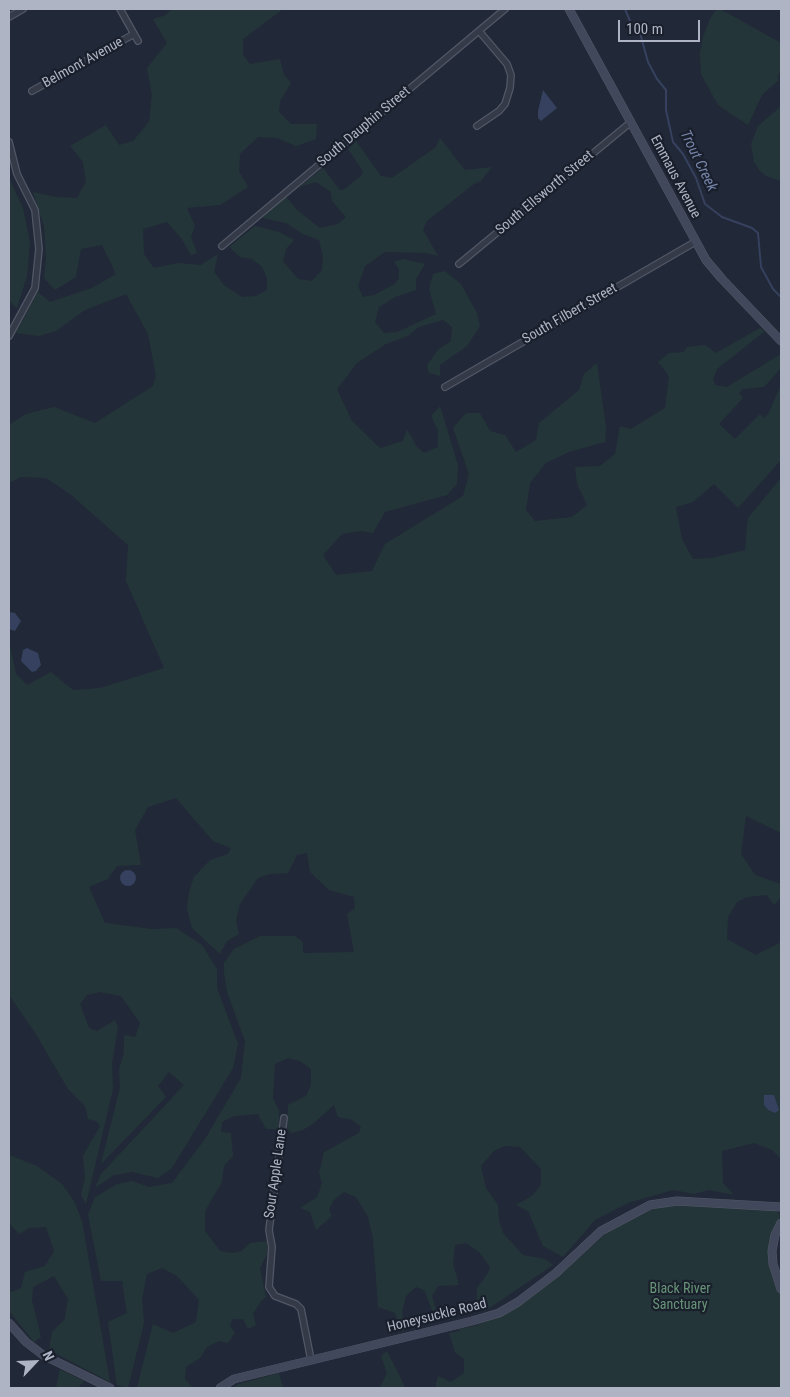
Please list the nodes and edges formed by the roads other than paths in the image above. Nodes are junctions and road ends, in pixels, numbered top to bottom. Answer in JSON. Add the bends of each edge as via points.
{"nodes":[{"id":1,"x":24,"y":9,"type":"edge"},
{"id":2,"x":120,"y":9,"type":"edge"},
{"id":3,"x":506,"y":9,"type":"edge"},
{"id":4,"x":569,"y":9,"type":"edge"},
{"id":5,"x":9,"y":17,"type":"edge"},
{"id":6,"x":480,"y":31,"type":"junction"},
{"id":7,"x":134,"y":34,"type":"junction"},
{"id":8,"x":138,"y":41,"type":"dead end"},
{"id":9,"x":32,"y":91,"type":"dead end"},
{"id":10,"x":631,"y":122,"type":"junction"},
{"id":11,"x":477,"y":126,"type":"dead end"},
{"id":12,"x":9,"y":142,"type":"edge"},
{"id":13,"x":696,"y":242,"type":"junction"},
{"id":14,"x":222,"y":246,"type":"dead end"},
{"id":15,"x":459,"y":264,"type":"dead end"},
{"id":16,"x":9,"y":336,"type":"edge"},
{"id":17,"x":781,"y":341,"type":"edge"},
{"id":18,"x":445,"y":387,"type":"dead end"},
{"id":19,"x":284,"y":1118,"type":"dead end"},
{"id":20,"x":781,"y":1206,"type":"edge"},
{"id":21,"x":781,"y":1223,"type":"edge"},
{"id":22,"x":781,"y":1289,"type":"edge"},
{"id":23,"x":9,"y":1323,"type":"edge"},
{"id":24,"x":311,"y":1360,"type":"junction"},
{"id":25,"x":110,"y":1388,"type":"edge"},
{"id":26,"x":220,"y":1388,"type":"edge"}],
"edges":[{"from":1,"to":5,"type":"street"},
{"from":2,"to":7,"type":"street"},
{"from":3,"to":6,"type":"street","name":"South Dauphin Street"},
{"from":4,"to":10,"type":"street","name":"Emmaus Avenue"},
{"from":6,"to":11,"type":"street","via":[[507,64],[511,75],[505,104]]},
{"from":6,"to":14,"type":"street","name":"South Dauphin Street"},
{"from":7,"to":8,"type":"street"},
{"from":7,"to":9,"type":"street","name":"Belmont Avenue"},
{"from":10,"to":13,"type":"street","name":"Emmaus Avenue"},
{"from":10,"to":15,"type":"street","name":"South Ellsworth Street"},
{"from":12,"to":16,"type":"street","via":[[17,174],[35,210],[39,249],[35,288]]},
{"from":13,"to":17,"type":"street","name":"Emmaus Avenue","via":[[715,272]]},
{"from":13,"to":18,"type":"street","name":"South Filbert Street"},
{"from":19,"to":24,"type":"street","name":"Sour Apple Lane","via":[[269,1230],[272,1247],[269,1287],[275,1296],[301,1309]]},
{"from":20,"to":24,"type":"street","name":"Honeysuckle Road","via":[[677,1201],[650,1205],[601,1230],[556,1273],[499,1312]]},
{"from":21,"to":22,"type":"street","via":[[772,1251]]},
{"from":23,"to":25,"type":"street","via":[[43,1355]]},
{"from":24,"to":26,"type":"street","name":"Honeysuckle Road","via":[[234,1379]]}]}
